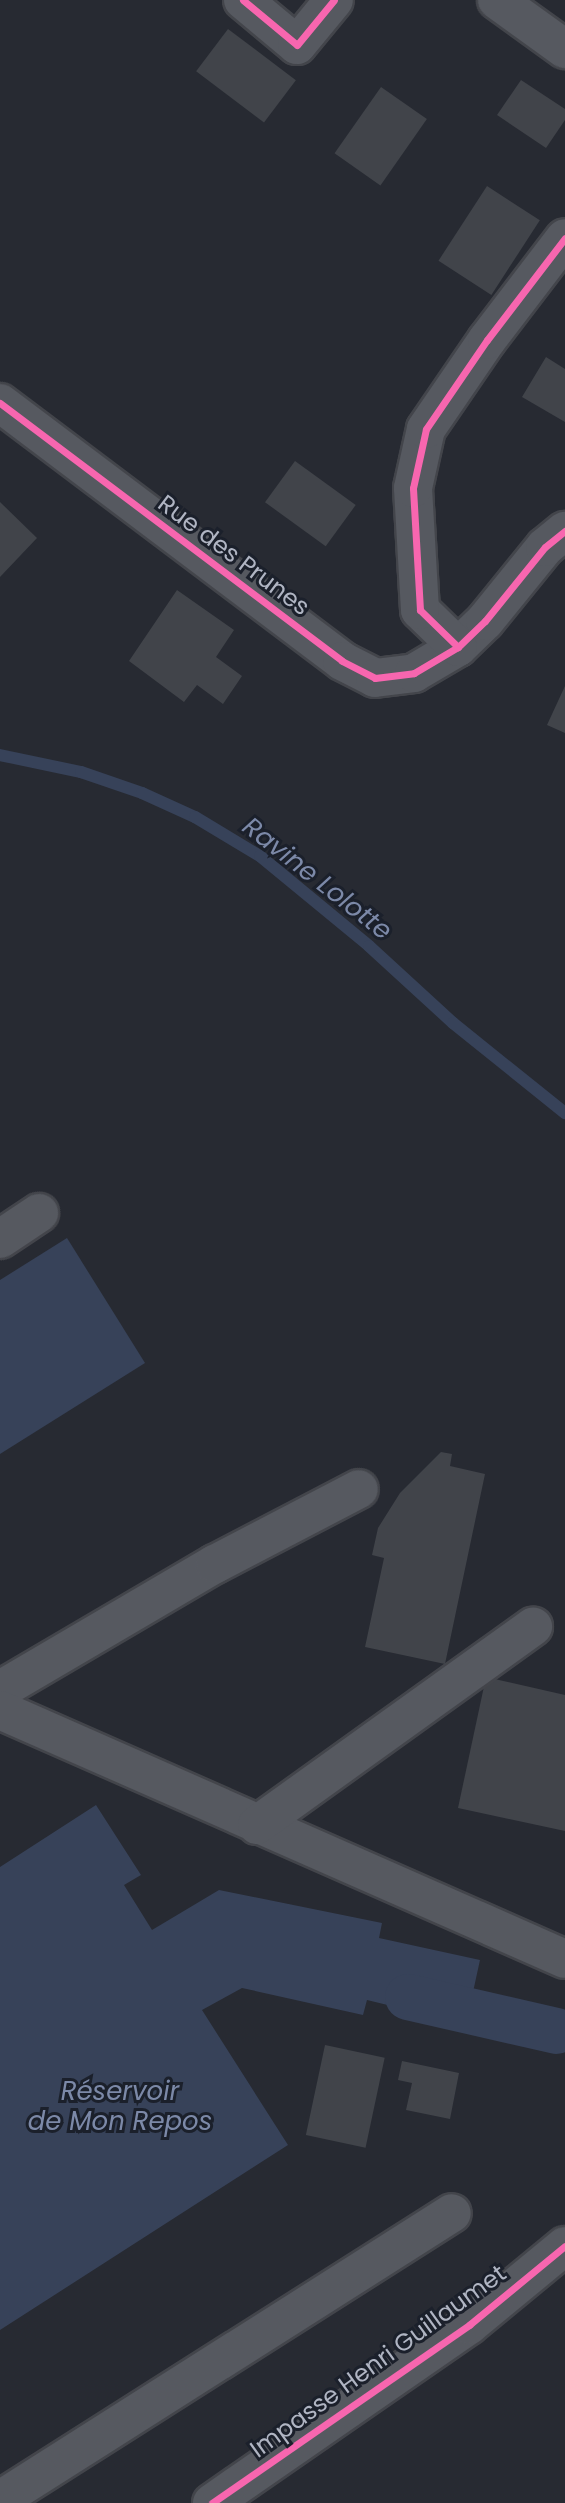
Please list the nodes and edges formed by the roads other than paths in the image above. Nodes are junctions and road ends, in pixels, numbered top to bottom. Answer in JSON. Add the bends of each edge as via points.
{"nodes":[{"id":1,"x":243,"y":0,"type":"edge"},
{"id":2,"x":334,"y":0,"type":"edge"},
{"id":3,"x":497,"y":0,"type":"edge"},
{"id":4,"x":565,"y":49,"type":"edge"},
{"id":5,"x":565,"y":238,"type":"edge"},
{"id":6,"x":0,"y":403,"type":"edge"},
{"id":7,"x":565,"y":531,"type":"edge"},
{"id":8,"x":458,"y":647,"type":"junction"},
{"id":9,"x":38,"y":1213,"type":"dead end"},
{"id":10,"x":0,"y":1239,"type":"edge"},
{"id":11,"x":359,"y":1489,"type":"dead end"},
{"id":12,"x":533,"y":1627,"type":"dead end"},
{"id":13,"x":0,"y":1690,"type":"edge"},
{"id":14,"x":0,"y":1710,"type":"edge"},
{"id":15,"x":257,"y":1825,"type":"junction"},
{"id":16,"x":565,"y":1959,"type":"edge"},
{"id":17,"x":452,"y":2213,"type":"dead end"},
{"id":18,"x":565,"y":2246,"type":"edge"},
{"id":19,"x":0,"y":2500,"type":"edge"},
{"id":20,"x":212,"y":2503,"type":"edge"}],
"edges":[{"from":1,"to":2,"type":"street","via":[[297,46]]},
{"from":3,"to":4,"type":"street"},
{"from":5,"to":8,"type":"street","via":[[486,340],[426,429],[413,488],[420,610]]},
{"from":6,"to":8,"type":"street","name":"Rue des Prunes","via":[[375,678],[414,673]]},
{"from":7,"to":8,"type":"street","name":"Rue des Prunes","via":[[545,547]]},
{"from":9,"to":10,"type":"street"},
{"from":11,"to":13,"type":"street","via":[[215,1564]]},
{"from":12,"to":15,"type":"street"},
{"from":14,"to":15,"type":"street"},
{"from":15,"to":16,"type":"street"},
{"from":17,"to":19,"type":"street"},
{"from":18,"to":20,"type":"street","name":"Impasse Henri Guillaumet","via":[[469,2325]]}]}
